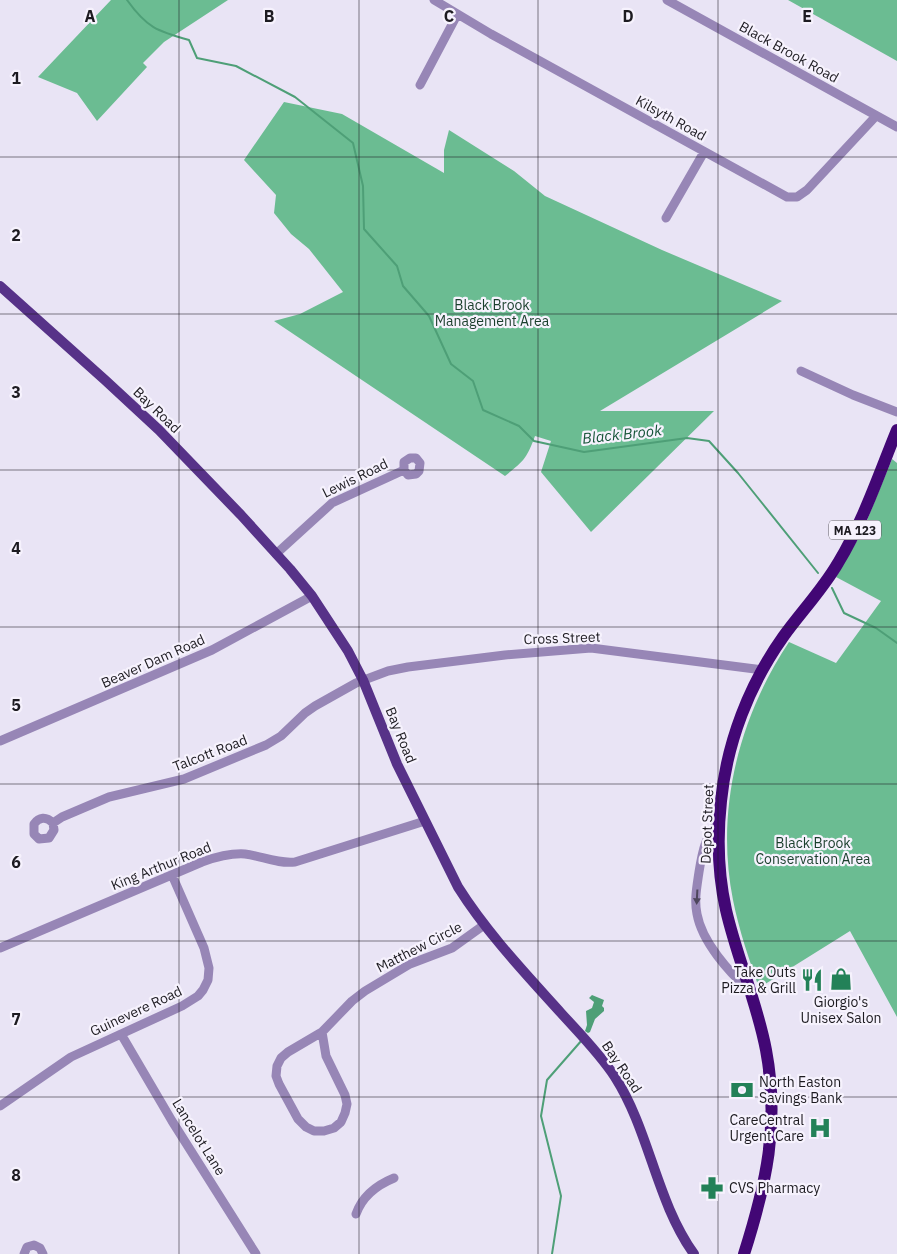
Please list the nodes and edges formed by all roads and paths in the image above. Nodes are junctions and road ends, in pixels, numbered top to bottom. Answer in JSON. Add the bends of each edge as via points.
{"nodes":[{"id":1,"x":434,"y":0,"type":"edge"},
{"id":2,"x":667,"y":0,"type":"edge"},
{"id":3,"x":457,"y":15,"type":"junction"},
{"id":4,"x":420,"y":85,"type":"dead end"},
{"id":5,"x":876,"y":116,"type":"junction"},
{"id":6,"x":897,"y":127,"type":"edge"},
{"id":7,"x":704,"y":152,"type":"junction"},
{"id":8,"x":666,"y":218,"type":"dead end"},
{"id":9,"x":0,"y":286,"type":"edge"},
{"id":10,"x":801,"y":371,"type":"dead end"},
{"id":11,"x":897,"y":412,"type":"edge"},
{"id":12,"x":897,"y":430,"type":"edge"},
{"id":13,"x":404,"y":470,"type":"dead end"},
{"id":14,"x":276,"y":554,"type":"junction"},
{"id":15,"x":312,"y":596,"type":"junction"},
{"id":16,"x":763,"y":670,"type":"junction"},
{"id":17,"x":363,"y":680,"type":"junction"},
{"id":18,"x":0,"y":741,"type":"edge"},
{"id":19,"x":720,"y":818,"type":"junction"},
{"id":20,"x":425,"y":821,"type":"junction"},
{"id":21,"x":52,"y":823,"type":"dead end"},
{"id":22,"x":172,"y":875,"type":"junction"},
{"id":23,"x":484,"y":925,"type":"junction"},
{"id":24,"x":0,"y":948,"type":"edge"},
{"id":25,"x":751,"y":992,"type":"junction"},
{"id":26,"x":322,"y":1032,"type":"junction"},
{"id":27,"x":120,"y":1034,"type":"junction"},
{"id":28,"x":0,"y":1106,"type":"edge"},
{"id":29,"x":394,"y":1178,"type":"dead end"},
{"id":30,"x":356,"y":1214,"type":"dead end"},
{"id":31,"x":24,"y":1254,"type":"edge"},
{"id":32,"x":42,"y":1254,"type":"edge"},
{"id":33,"x":256,"y":1254,"type":"edge"},
{"id":34,"x":694,"y":1254,"type":"edge"},
{"id":35,"x":744,"y":1254,"type":"edge"}],
"edges":[{"from":1,"to":3,"type":"street","name":"Kilsyth Road"},
{"from":2,"to":5,"type":"street","name":"Black Brook Road"},
{"from":3,"to":4,"type":"street"},
{"from":3,"to":7,"type":"street","name":"Kilsyth Road"},
{"from":5,"to":6,"type":"street","name":"Black Brook Road"},
{"from":5,"to":7,"type":"street","name":"Kilsyth Road","via":[[807,190],[794,197],[787,197]]},
{"from":7,"to":8,"type":"street"},
{"from":9,"to":14,"type":"main road","name":"Bay Road","via":[[159,430]]},
{"from":10,"to":11,"type":"street"},
{"from":12,"to":16,"type":"highway","name":"Depot Street","number":"MA 123","via":[[840,560]]},
{"from":13,"to":14,"type":"street","name":"Lewis Road","via":[[332,503]]},
{"from":14,"to":15,"type":"main road","name":"Bay Road"},
{"from":15,"to":17,"type":"main road","name":"Bay Road"},
{"from":15,"to":18,"type":"street","name":"Beaver Dam Road","via":[[212,650]]},
{"from":16,"to":17,"type":"street","name":"Cross Street","via":[[585,648],[413,666]]},
{"from":16,"to":19,"type":"highway","name":"Depot Street","number":"MA 123","via":[[732,744],[724,775]]},
{"from":17,"to":20,"type":"main road","name":"Bay Road"},
{"from":17,"to":21,"type":"street","name":"Talcott Road","via":[[310,709],[281,736],[266,745],[184,779],[108,797]]},
{"from":19,"to":25,"type":"highway","name":"Depot Street","number":"MA 123","via":[[719,856],[724,898]]},
{"from":19,"to":25,"type":"street","one_way":true,"via":[[707,835],[702,852],[697,916],[709,943],[728,970]]},
{"from":20,"to":22,"type":"street","name":"King Arthur Road","via":[[304,860],[280,862],[247,854],[229,855]]},
{"from":20,"to":23,"type":"main road","name":"Bay Road","via":[[458,887]]},
{"from":22,"to":24,"type":"street","name":"King Arthur Road"},
{"from":22,"to":27,"type":"street","name":"Guinevere Road","via":[[204,948],[208,980],[193,1000]]},
{"from":23,"to":26,"type":"street","name":"Matthew Circle","via":[[452,948],[410,964],[365,991]]},
{"from":23,"to":34,"type":"main road","name":"Bay Road","via":[[612,1072],[634,1113],[668,1205]]},
{"from":25,"to":35,"type":"highway","name":"Depot Street","number":"MA 123","via":[[768,1058],[771,1131],[764,1182]]},
{"from":26,"to":26,"type":"street","name":"Matthew Circle","via":[[281,1058],[276,1076],[298,1119],[314,1131],[334,1128],[341,1122],[347,1104],[326,1056]]},
{"from":27,"to":28,"type":"street","name":"Guinevere Road","via":[[66,1060]]},
{"from":27,"to":33,"type":"street","name":"Lancelot Lane"},
{"from":29,"to":30,"type":"street","via":[[370,1193]]},
{"from":31,"to":32,"type":"street","via":[[27,1247],[34,1245]]}]}
